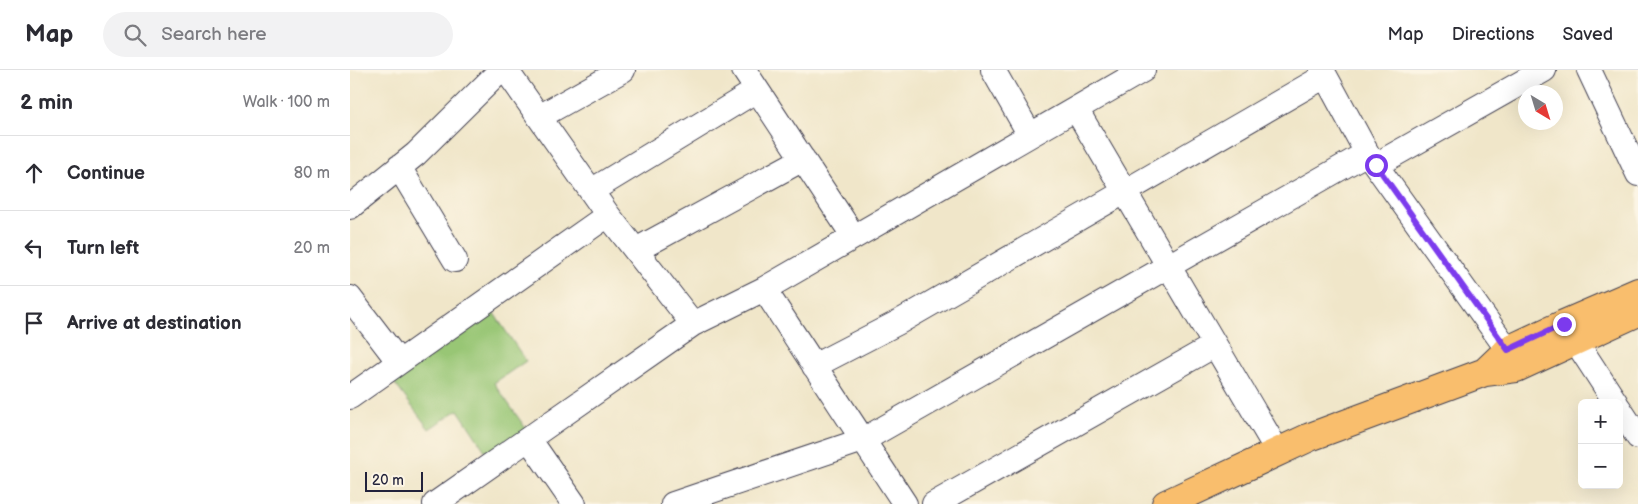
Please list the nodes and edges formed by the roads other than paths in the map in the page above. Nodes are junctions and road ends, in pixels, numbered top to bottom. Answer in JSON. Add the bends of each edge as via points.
{"nodes":[{"id":1,"x":501,"y":70,"type":"edge"},
{"id":2,"x":506,"y":70,"type":"edge"},
{"id":3,"x":623,"y":70,"type":"edge"},
{"id":4,"x":744,"y":70,"type":"edge"},
{"id":5,"x":993,"y":70,"type":"edge"},
{"id":6,"x":1143,"y":70,"type":"edge"},
{"id":7,"x":1544,"y":70,"type":"edge"},
{"id":8,"x":1589,"y":70,"type":"edge"},
{"id":9,"x":1323,"y":73,"type":"edge"},
{"id":10,"x":757,"y":90,"type":"junction"},
{"id":11,"x":1076,"y":109,"type":"junction"},
{"id":12,"x":539,"y":117,"type":"junction"},
{"id":13,"x":1030,"y":135,"type":"junction"},
{"id":14,"x":802,"y":159,"type":"junction"},
{"id":15,"x":1372,"y":159,"type":"junction"},
{"id":16,"x":399,"y":167,"type":"junction"},
{"id":17,"x":1638,"y":174,"type":"edge"},
{"id":18,"x":591,"y":191,"type":"junction"},
{"id":19,"x":1125,"y":193,"type":"junction"},
{"id":20,"x":350,"y":207,"type":"edge"},
{"id":21,"x":608,"y":215,"type":"junction"},
{"id":22,"x":854,"y":237,"type":"junction"},
{"id":23,"x":636,"y":250,"type":"junction"},
{"id":24,"x":455,"y":260,"type":"dead end"},
{"id":25,"x":1168,"y":266,"type":"junction"},
{"id":26,"x":764,"y":289,"type":"junction"},
{"id":27,"x":1638,"y":292,"type":"edge"},
{"id":28,"x":350,"y":298,"type":"edge"},
{"id":29,"x":1638,"y":312,"type":"edge"},
{"id":30,"x":693,"y":324,"type":"junction"},
{"id":31,"x":1575,"y":340,"type":"junction"},
{"id":32,"x":1215,"y":345,"type":"junction"},
{"id":33,"x":1508,"y":350,"type":"junction"},
{"id":34,"x":399,"y":362,"type":"junction"},
{"id":35,"x":814,"y":366,"type":"junction"},
{"id":36,"x":1485,"y":372,"type":"junction"},
{"id":37,"x":350,"y":397,"type":"edge"},
{"id":38,"x":1613,"y":399,"type":"edge"},
{"id":39,"x":1623,"y":414,"type":"edge"},
{"id":40,"x":1638,"y":437,"type":"edge"},
{"id":41,"x":529,"y":438,"type":"junction"},
{"id":42,"x":863,"y":440,"type":"junction"},
{"id":43,"x":1278,"y":452,"type":"junction"},
{"id":44,"x":435,"y":504,"type":"edge"},
{"id":45,"x":574,"y":504,"type":"edge"},
{"id":46,"x":673,"y":504,"type":"edge"},
{"id":47,"x":905,"y":504,"type":"edge"},
{"id":48,"x":934,"y":504,"type":"edge"},
{"id":49,"x":1166,"y":504,"type":"edge"}],
"edges":[{"from":1,"to":16,"type":"street"},
{"from":2,"to":12,"type":"street"},
{"from":3,"to":12,"type":"street"},
{"from":4,"to":10,"type":"street"},
{"from":5,"to":13,"type":"street"},
{"from":6,"to":11,"type":"street"},
{"from":7,"to":15,"type":"street"},
{"from":8,"to":17,"type":"street"},
{"from":9,"to":15,"type":"street"},
{"from":9,"to":19,"type":"street"},
{"from":10,"to":14,"type":"street"},
{"from":10,"to":18,"type":"street"},
{"from":11,"to":13,"type":"street"},
{"from":11,"to":19,"type":"street"},
{"from":12,"to":18,"type":"street"},
{"from":13,"to":22,"type":"street"},
{"from":14,"to":22,"type":"street"},
{"from":14,"to":23,"type":"street"},
{"from":15,"to":25,"type":"street"},
{"from":15,"to":33,"type":"street"},
{"from":16,"to":20,"type":"street"},
{"from":16,"to":24,"type":"street"},
{"from":18,"to":21,"type":"street"},
{"from":19,"to":25,"type":"street"},
{"from":19,"to":35,"type":"street"},
{"from":21,"to":23,"type":"street"},
{"from":21,"to":34,"type":"street"},
{"from":22,"to":26,"type":"street"},
{"from":23,"to":30,"type":"street"},
{"from":25,"to":32,"type":"street"},
{"from":25,"to":42,"type":"street"},
{"from":26,"to":30,"type":"street"},
{"from":26,"to":35,"type":"street"},
{"from":27,"to":33,"type":"main road"},
{"from":28,"to":34,"type":"street"},
{"from":29,"to":31,"type":"main road"},
{"from":30,"to":41,"type":"street"},
{"from":31,"to":36,"type":"main road","via":[[1516,368]]},
{"from":31,"to":38,"type":"street"},
{"from":32,"to":43,"type":"street"},
{"from":32,"to":48,"type":"street"},
{"from":33,"to":36,"type":"main road"},
{"from":34,"to":37,"type":"street"},
{"from":35,"to":42,"type":"street"},
{"from":36,"to":43,"type":"main road"},
{"from":39,"to":40,"type":"street"},
{"from":41,"to":44,"type":"street"},
{"from":41,"to":45,"type":"street"},
{"from":42,"to":46,"type":"street"},
{"from":42,"to":47,"type":"street"},
{"from":43,"to":49,"type":"main road"}]}
